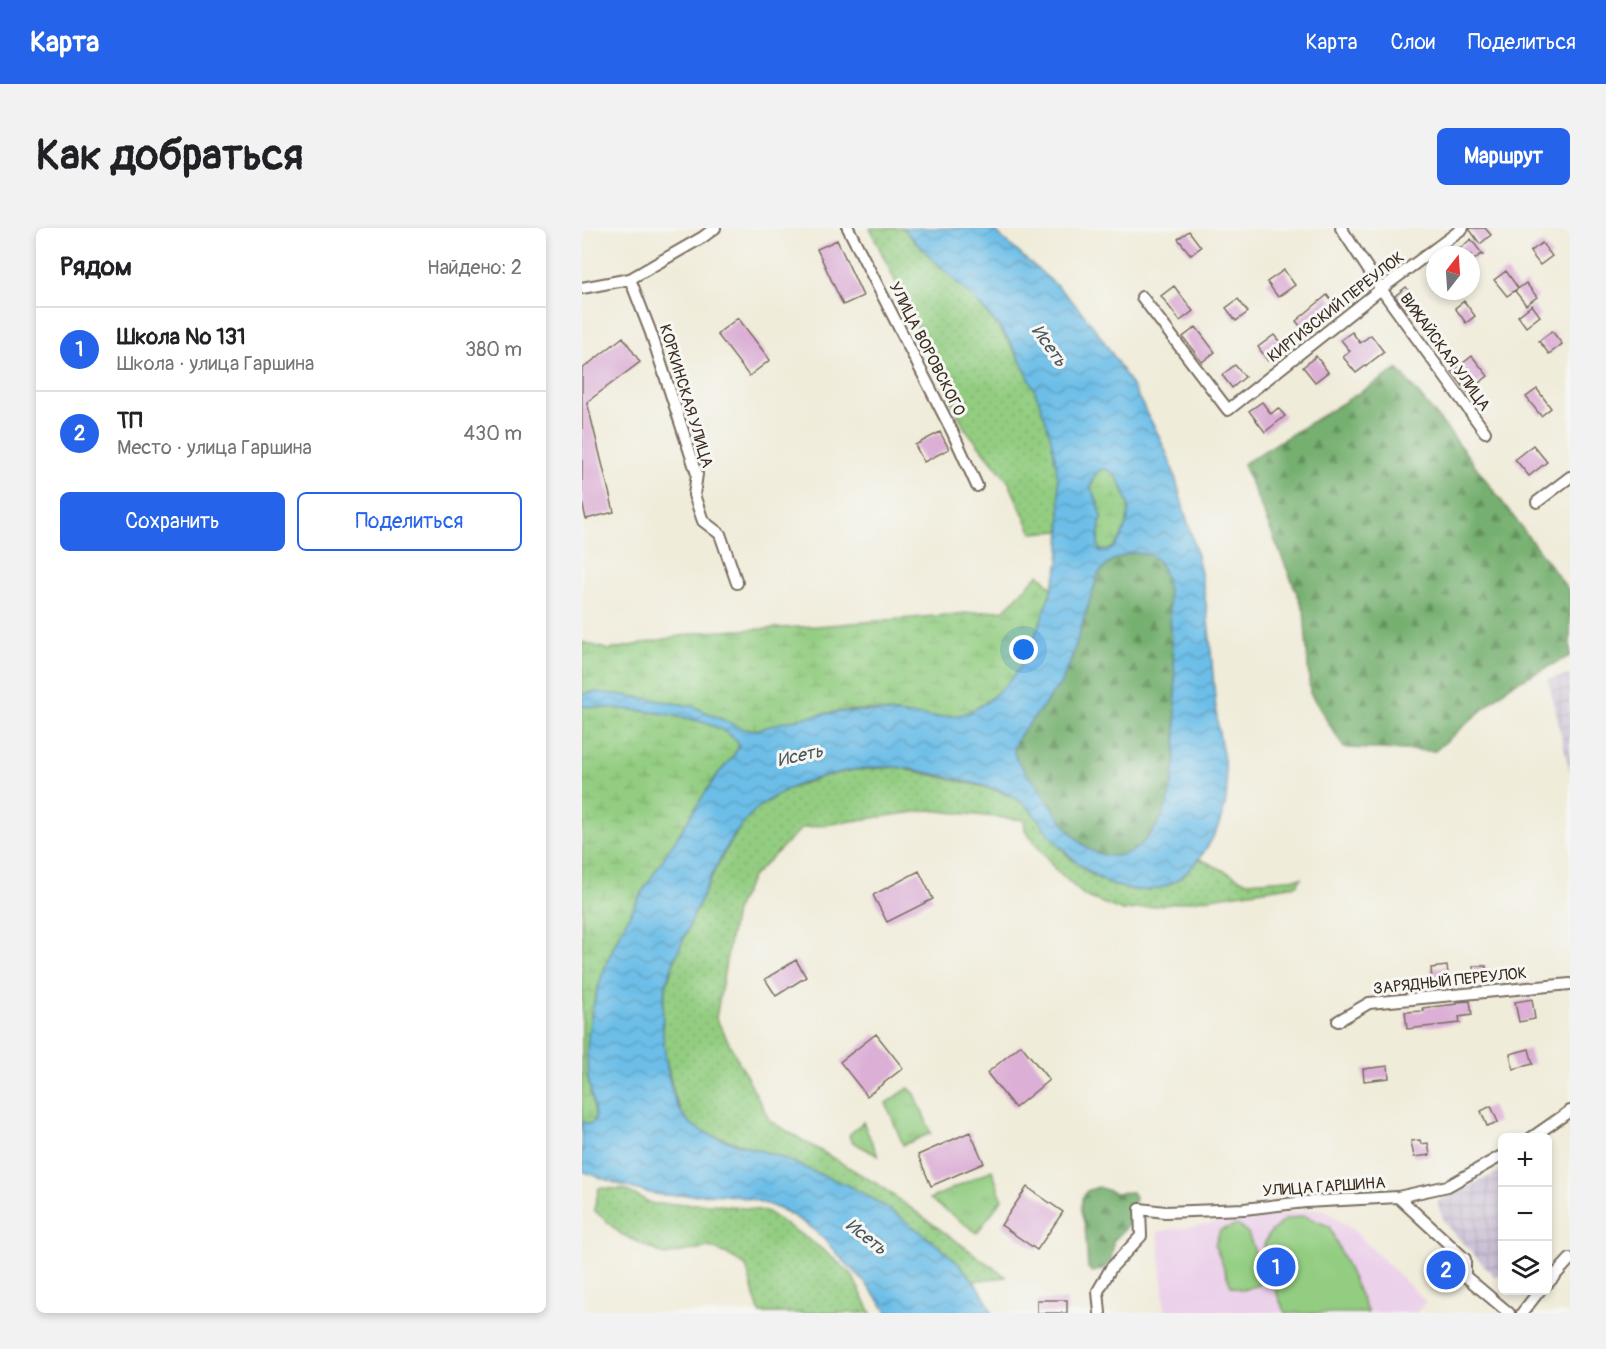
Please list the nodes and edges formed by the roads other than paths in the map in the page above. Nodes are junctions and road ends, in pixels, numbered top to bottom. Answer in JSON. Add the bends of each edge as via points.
{"nodes":[{"id":1,"x":715,"y":228,"type":"edge"},
{"id":2,"x":848,"y":228,"type":"edge"},
{"id":3,"x":1341,"y":228,"type":"edge"},
{"id":4,"x":1463,"y":228,"type":"edge"},
{"id":5,"x":630,"y":279,"type":"junction"},
{"id":6,"x":582,"y":288,"type":"edge"},
{"id":7,"x":1381,"y":289,"type":"junction"},
{"id":8,"x":1142,"y":297,"type":"dead end"},
{"id":9,"x":1485,"y":432,"type":"dead end"},
{"id":10,"x":1570,"y":477,"type":"edge"},
{"id":11,"x":977,"y":486,"type":"dead end"},
{"id":12,"x":1537,"y":502,"type":"dead end"},
{"id":13,"x":737,"y":583,"type":"dead end"},
{"id":14,"x":1570,"y":984,"type":"edge"},
{"id":15,"x":1338,"y":1021,"type":"dead end"},
{"id":16,"x":1570,"y":1111,"type":"edge"},
{"id":17,"x":1537,"y":1133,"type":"edge"},
{"id":18,"x":1498,"y":1158,"type":"edge"},
{"id":19,"x":1398,"y":1197,"type":"junction"},
{"id":20,"x":1570,"y":1259,"type":"edge"},
{"id":21,"x":1552,"y":1279,"type":"edge"},
{"id":22,"x":1536,"y":1295,"type":"edge"},
{"id":23,"x":1100,"y":1313,"type":"edge"},
{"id":24,"x":1509,"y":1313,"type":"edge"},
{"id":25,"x":1522,"y":1313,"type":"edge"}],
"edges":[{"from":1,"to":5,"type":"street"},
{"from":2,"to":11,"type":"street","name":"УЛИЦА ВОРОВСКОГО"},
{"from":3,"to":7,"type":"street","name":"ВИЖАЙСКАЯ УЛИЦА"},
{"from":4,"to":7,"type":"street","name":"КИРГИЗСКИЙ ПЕРЕУЛОК"},
{"from":5,"to":6,"type":"street"},
{"from":5,"to":13,"type":"street","name":"КОРКИНСКАЯ УЛИЦА","via":[[697,474],[694,495],[703,521],[720,534]]},
{"from":7,"to":8,"type":"street","name":"КИРГИЗСКИЙ ПЕРЕУЛОК","via":[[1228,410]]},
{"from":7,"to":9,"type":"street","name":"ВИЖАЙСКАЯ УЛИЦА"},
{"from":10,"to":12,"type":"street"},
{"from":14,"to":15,"type":"street","name":"ЗАРЯДНЫЙ ПЕРЕУЛОК","via":[[1369,1003]]},
{"from":16,"to":17,"type":"street"},
{"from":18,"to":19,"type":"street","name":"УЛИЦА ГАРШИНА","via":[[1448,1186]]},
{"from":19,"to":23,"type":"street","name":"УЛИЦА ГАРШИНА","via":[[1232,1209],[1140,1209],[1141,1236],[1111,1268],[1098,1291]]},
{"from":19,"to":24,"type":"street","via":[[1465,1259],[1465,1276]]},
{"from":20,"to":21,"type":"street"},
{"from":22,"to":25,"type":"street"}]}
